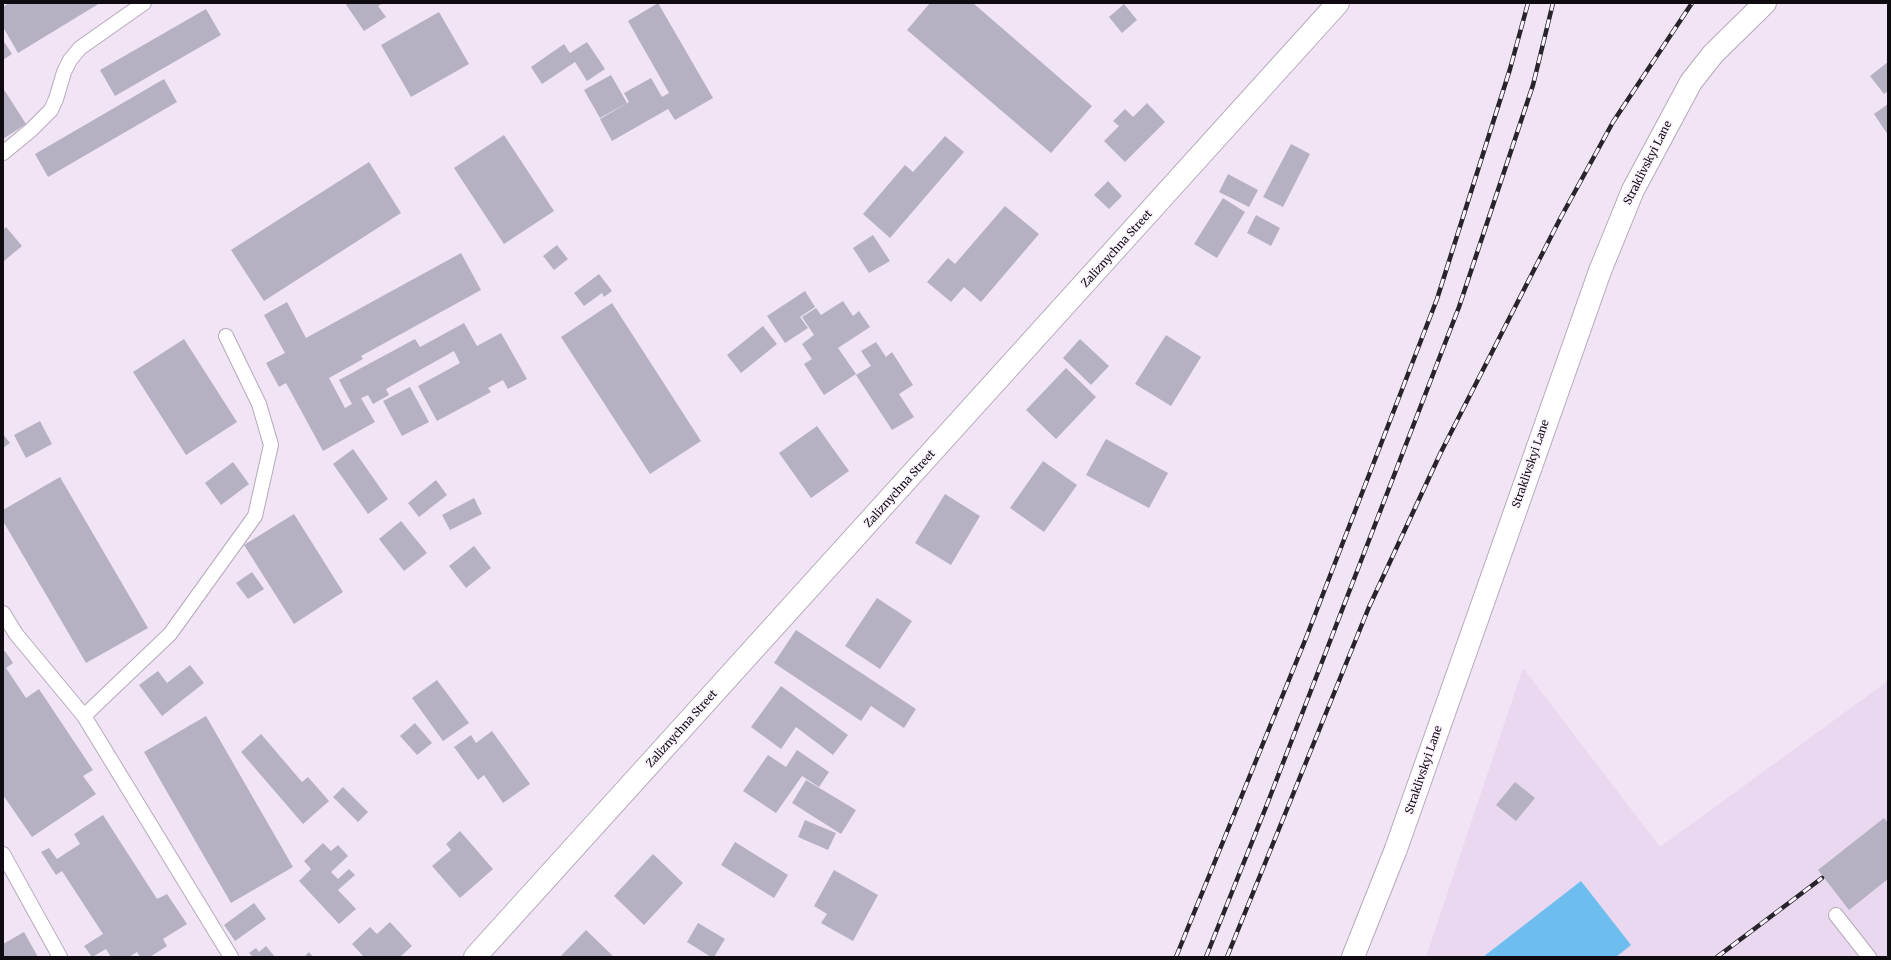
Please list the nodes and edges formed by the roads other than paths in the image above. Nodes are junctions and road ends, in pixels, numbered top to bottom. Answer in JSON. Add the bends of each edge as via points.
{"nodes":[{"id":1,"x":144,"y":3,"type":"edge"},
{"id":2,"x":1338,"y":3,"type":"edge"},
{"id":3,"x":1765,"y":3,"type":"edge"},
{"id":4,"x":3,"y":153,"type":"edge"},
{"id":5,"x":226,"y":336,"type":"dead end"},
{"id":6,"x":3,"y":613,"type":"edge"},
{"id":7,"x":84,"y":716,"type":"junction"},
{"id":8,"x":3,"y":854,"type":"edge"},
{"id":9,"x":1836,"y":915,"type":"dead end"},
{"id":10,"x":60,"y":957,"type":"edge"},
{"id":11,"x":231,"y":957,"type":"edge"},
{"id":12,"x":475,"y":957,"type":"edge"},
{"id":13,"x":1353,"y":957,"type":"edge"},
{"id":14,"x":1869,"y":957,"type":"edge"}],
"edges":[{"from":1,"to":4,"type":"lane","via":[[80,48],[64,72],[51,110]]},
{"from":2,"to":12,"type":"street","name":"Zaliznychna Street"},
{"from":3,"to":13,"type":"street","name":"Straklivskyi Lane","via":[[1713,54],[1691,82],[1633,190],[1600,271],[1396,849]]},
{"from":5,"to":7,"type":"lane","via":[[260,404],[271,445],[255,516],[170,634]]},
{"from":6,"to":7,"type":"lane","via":[[16,634]]},
{"from":7,"to":11,"type":"lane"},
{"from":8,"to":10,"type":"lane"},
{"from":9,"to":14,"type":"lane"}]}
